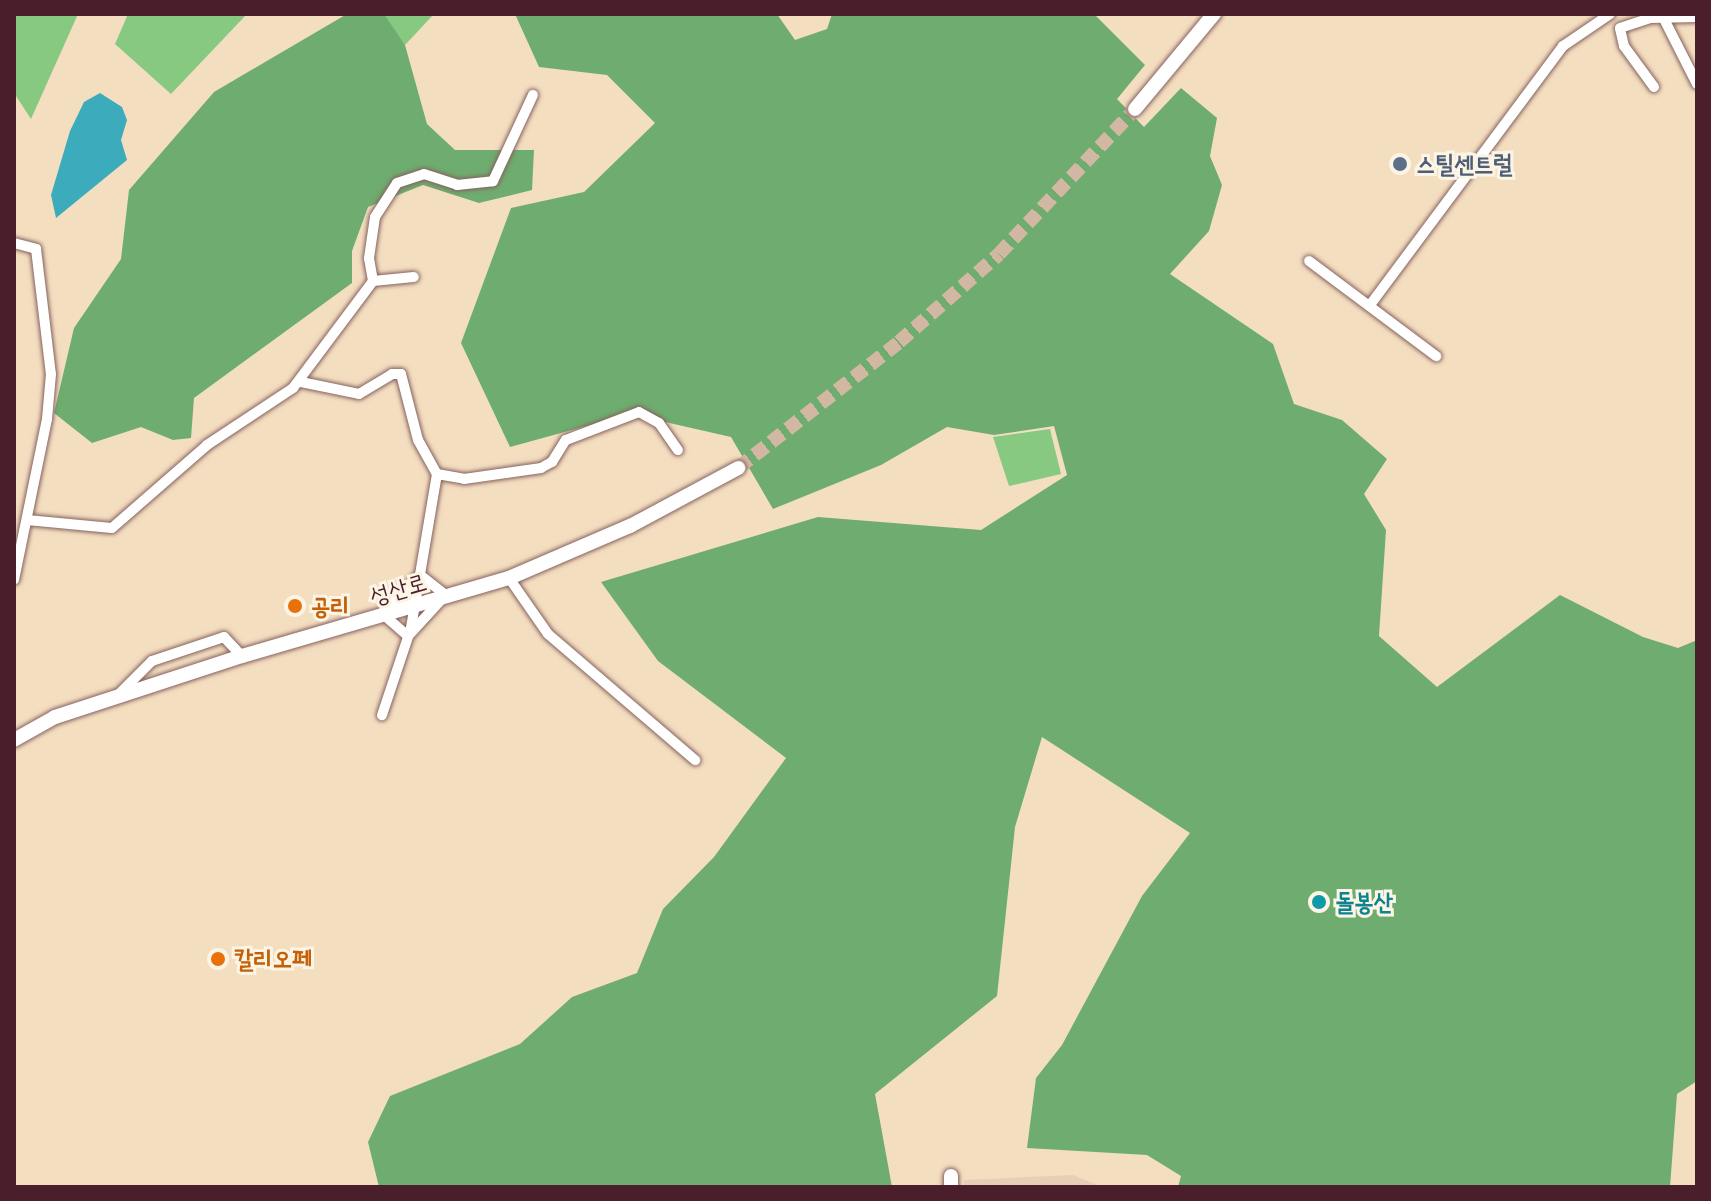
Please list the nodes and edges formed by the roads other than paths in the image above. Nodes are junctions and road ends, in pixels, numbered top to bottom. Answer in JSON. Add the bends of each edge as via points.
{"nodes":[{"id":1,"x":1214,"y":14,"type":"edge"},
{"id":2,"x":1610,"y":14,"type":"edge"},
{"id":3,"x":1663,"y":17,"type":"junction"},
{"id":4,"x":1697,"y":17,"type":"edge"},
{"id":5,"x":1697,"y":84,"type":"edge"},
{"id":6,"x":1654,"y":87,"type":"dead end"},
{"id":7,"x":533,"y":95,"type":"dead end"},
{"id":8,"x":1135,"y":109,"type":"tunnel mouth"},
{"id":9,"x":14,"y":243,"type":"edge"},
{"id":10,"x":1309,"y":261,"type":"dead end"},
{"id":11,"x":414,"y":277,"type":"dead end"},
{"id":12,"x":373,"y":281,"type":"junction"},
{"id":13,"x":1370,"y":305,"type":"junction"},
{"id":14,"x":1436,"y":356,"type":"dead end"},
{"id":15,"x":301,"y":382,"type":"junction"},
{"id":16,"x":678,"y":450,"type":"dead end"},
{"id":17,"x":738,"y":468,"type":"tunnel mouth"},
{"id":18,"x":437,"y":474,"type":"junction"},
{"id":19,"x":27,"y":520,"type":"junction"},
{"id":20,"x":420,"y":575,"type":"junction"},
{"id":21,"x":509,"y":578,"type":"junction"},
{"id":22,"x":14,"y":580,"type":"edge"},
{"id":23,"x":446,"y":598,"type":"junction"},
{"id":24,"x":414,"y":608,"type":"junction"},
{"id":25,"x":380,"y":618,"type":"junction"},
{"id":26,"x":408,"y":636,"type":"junction"},
{"id":27,"x":242,"y":656,"type":"junction"},
{"id":28,"x":116,"y":697,"type":"junction"},
{"id":29,"x":382,"y":715,"type":"dead end"},
{"id":30,"x":14,"y":740,"type":"edge"},
{"id":31,"x":695,"y":760,"type":"dead end"}],
"edges":[{"from":1,"to":8,"type":"main road"},
{"from":2,"to":13,"type":"street","via":[[1563,46]]},
{"from":3,"to":4,"type":"street"},
{"from":3,"to":5,"type":"street"},
{"from":3,"to":6,"type":"street","via":[[1629,22],[1619,33]]},
{"from":7,"to":12,"type":"street","via":[[493,181],[457,185],[424,174],[397,183],[375,217],[369,258]]},
{"from":9,"to":19,"type":"street","via":[[36,249],[51,374]]},
{"from":10,"to":13,"type":"street"},
{"from":11,"to":12,"type":"street"},
{"from":12,"to":15,"type":"street"},
{"from":13,"to":14,"type":"street"},
{"from":15,"to":18,"type":"street","via":[[359,394],[401,374],[418,440]]},
{"from":15,"to":19,"type":"street","via":[[207,445],[112,528]]},
{"from":16,"to":18,"type":"street","via":[[659,423],[639,412],[566,440],[552,462],[541,468],[464,479]]},
{"from":17,"to":21,"type":"main road","name":"성산로","via":[[630,526]]},
{"from":18,"to":20,"type":"street"},
{"from":19,"to":22,"type":"street"},
{"from":20,"to":23,"type":"street"},
{"from":20,"to":24,"type":"street"},
{"from":20,"to":25,"type":"street"},
{"from":21,"to":23,"type":"main road","name":"성산로"},
{"from":21,"to":31,"type":"street","via":[[548,634]]},
{"from":23,"to":24,"type":"main road","name":"성산로"},
{"from":23,"to":26,"type":"street"},
{"from":24,"to":25,"type":"main road","name":"성산로"},
{"from":24,"to":26,"type":"street"},
{"from":25,"to":26,"type":"street"},
{"from":25,"to":27,"type":"main road","name":"성산로"},
{"from":26,"to":29,"type":"street"},
{"from":27,"to":28,"type":"main road","name":"성산로"},
{"from":27,"to":28,"type":"street","via":[[224,637],[152,661]]},
{"from":28,"to":30,"type":"main road","name":"성산로","via":[[55,717]]}]}
